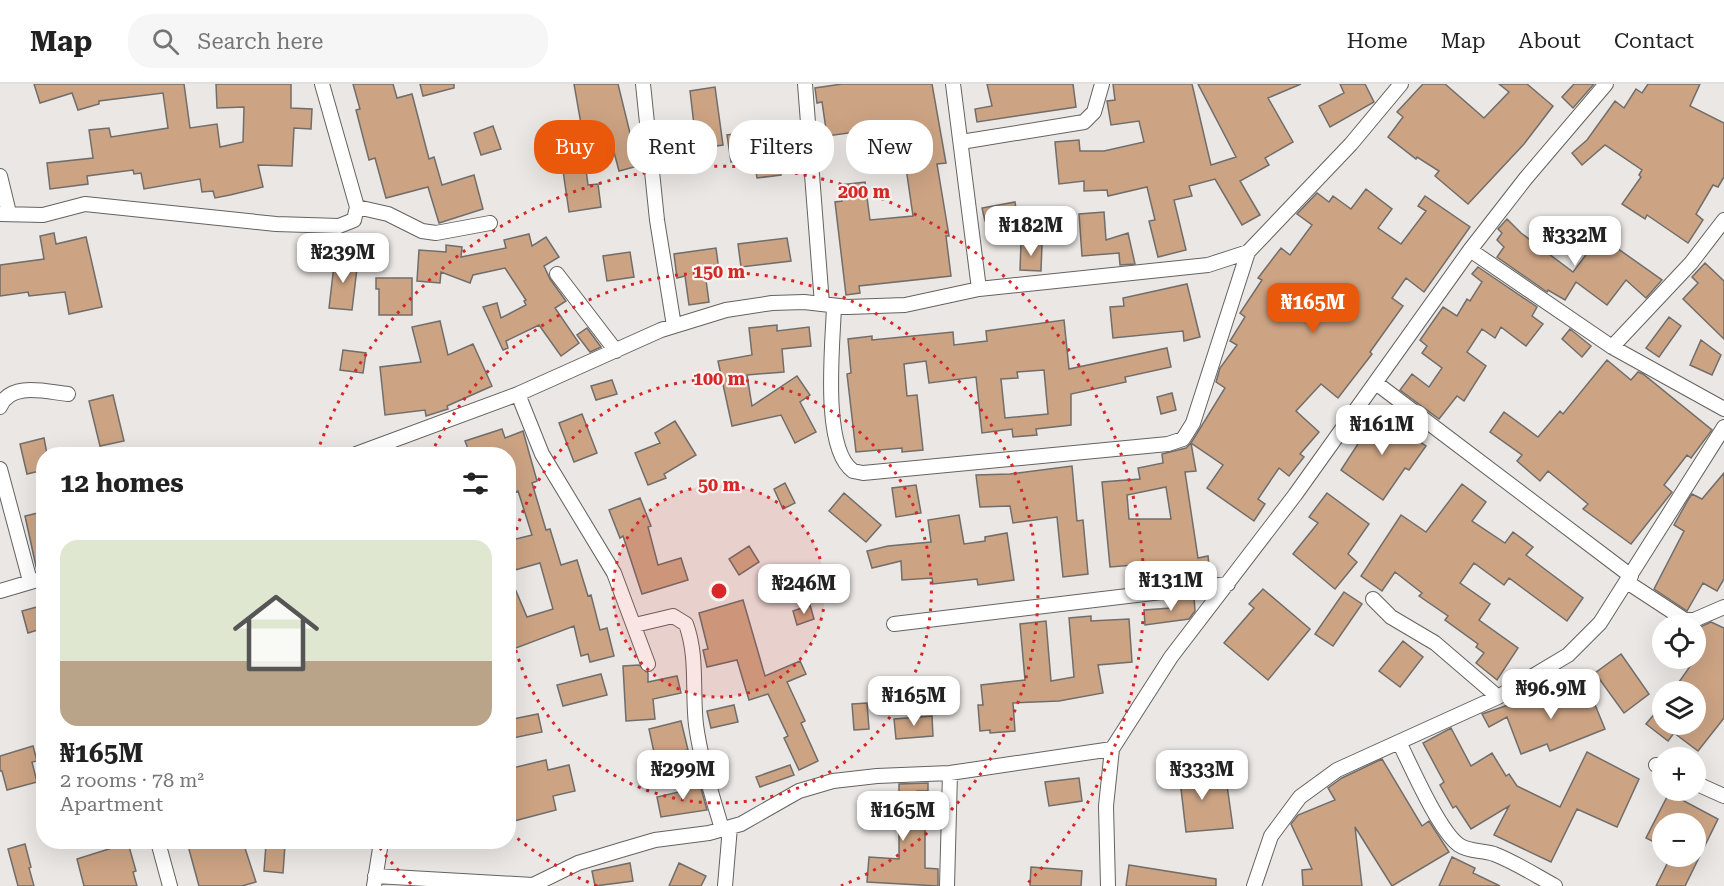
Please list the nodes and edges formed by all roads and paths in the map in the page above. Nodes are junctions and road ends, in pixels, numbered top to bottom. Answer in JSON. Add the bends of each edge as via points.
{"nodes":[{"id":1,"x":322,"y":84,"type":"edge"},
{"id":2,"x":643,"y":84,"type":"edge"},
{"id":3,"x":805,"y":84,"type":"edge"},
{"id":4,"x":953,"y":84,"type":"edge"},
{"id":5,"x":1102,"y":84,"type":"edge"},
{"id":6,"x":1606,"y":84,"type":"edge"},
{"id":7,"x":1394,"y":87,"type":"edge"},
{"id":8,"x":961,"y":142,"type":"junction"},
{"id":9,"x":0,"y":176,"type":"edge"},
{"id":10,"x":357,"y":207,"type":"junction"},
{"id":11,"x":4,"y":213,"type":"edge"},
{"id":12,"x":490,"y":223,"type":"dead end"},
{"id":13,"x":1722,"y":226,"type":"edge"},
{"id":14,"x":1470,"y":250,"type":"junction"},
{"id":15,"x":1248,"y":252,"type":"junction"},
{"id":16,"x":557,"y":274,"type":"dead end"},
{"id":17,"x":979,"y":290,"type":"junction"},
{"id":18,"x":828,"y":305,"type":"junction"},
{"id":19,"x":674,"y":326,"type":"junction"},
{"id":20,"x":1612,"y":348,"type":"junction"},
{"id":21,"x":616,"y":351,"type":"junction"},
{"id":22,"x":1376,"y":383,"type":"junction"},
{"id":23,"x":68,"y":394,"type":"dead end"},
{"id":24,"x":518,"y":394,"type":"junction"},
{"id":25,"x":0,"y":407,"type":"edge"},
{"id":26,"x":1724,"y":409,"type":"edge"},
{"id":27,"x":1724,"y":427,"type":"edge"},
{"id":28,"x":375,"y":447,"type":"edge"},
{"id":29,"x":0,"y":469,"type":"edge"},
{"id":30,"x":36,"y":576,"type":"edge"},
{"id":31,"x":36,"y":579,"type":"edge"},
{"id":32,"x":1629,"y":579,"type":"junction"},
{"id":33,"x":1228,"y":584,"type":"junction"},
{"id":34,"x":0,"y":591,"type":"edge"},
{"id":35,"x":1373,"y":599,"type":"dead end"},
{"id":36,"x":1724,"y":607,"type":"edge"},
{"id":37,"x":894,"y":624,"type":"dead end"},
{"id":38,"x":634,"y":625,"type":"junction"},
{"id":39,"x":648,"y":664,"type":"dead end"},
{"id":40,"x":1498,"y":697,"type":"junction"},
{"id":41,"x":1399,"y":742,"type":"junction"},
{"id":42,"x":1112,"y":749,"type":"junction"},
{"id":43,"x":950,"y":773,"type":"junction"},
{"id":44,"x":1706,"y":788,"type":"edge"},
{"id":45,"x":1724,"y":796,"type":"edge"},
{"id":46,"x":726,"y":828,"type":"junction"},
{"id":47,"x":160,"y":849,"type":"edge"},
{"id":48,"x":380,"y":849,"type":"edge"},
{"id":49,"x":374,"y":881,"type":"edge"},
{"id":50,"x":170,"y":886,"type":"edge"},
{"id":51,"x":725,"y":886,"type":"edge"},
{"id":52,"x":947,"y":886,"type":"edge"},
{"id":53,"x":1108,"y":886,"type":"edge"},
{"id":54,"x":1254,"y":886,"type":"edge"},
{"id":55,"x":1555,"y":886,"type":"edge"}],
"edges":[{"from":1,"to":10,"type":"street"},
{"from":2,"to":19,"type":"street","via":[[657,220]]},
{"from":3,"to":18,"type":"street"},
{"from":4,"to":8,"type":"street"},
{"from":5,"to":8,"type":"street","via":[[1094,112],[1084,122]]},
{"from":6,"to":14,"type":"street"},
{"from":7,"to":15,"type":"street","via":[[1351,144]]},
{"from":8,"to":17,"type":"street"},
{"from":9,"to":11,"type":"street"},
{"from":10,"to":11,"type":"street","via":[[354,220],[339,226],[276,224],[86,204],[43,215]]},
{"from":10,"to":12,"type":"street","via":[[388,214],[422,231],[436,233]]},
{"from":13,"to":20,"type":"street"},
{"from":14,"to":20,"type":"street"},
{"from":14,"to":22,"type":"street"},
{"from":15,"to":17,"type":"street","via":[[1208,265]]},
{"from":15,"to":18,"type":"street","via":[[1193,423],[1183,439],[1168,444],[854,471],[841,455],[835,433]]},
{"from":16,"to":21,"type":"street"},
{"from":17,"to":18,"type":"street","via":[[905,305]]},
{"from":18,"to":19,"type":"street","via":[[772,303],[726,310]]},
{"from":19,"to":21,"type":"street"},
{"from":20,"to":26,"type":"street"},
{"from":21,"to":24,"type":"street"},
{"from":22,"to":32,"type":"street"},
{"from":22,"to":33,"type":"street"},
{"from":23,"to":25,"type":"street","via":[[18,391]]},
{"from":24,"to":28,"type":"street"},
{"from":24,"to":38,"type":"street","via":[[542,454],[614,573]]},
{"from":27,"to":32,"type":"street"},
{"from":29,"to":30,"type":"street"},
{"from":31,"to":34,"type":"street"},
{"from":32,"to":36,"type":"street","via":[[1685,620]]},
{"from":32,"to":40,"type":"street","via":[[1600,622],[1568,655]]},
{"from":33,"to":37,"type":"street"},
{"from":33,"to":42,"type":"street","via":[[1171,657]]},
{"from":35,"to":40,"type":"street","via":[[1391,617],[1435,643]]},
{"from":38,"to":39,"type":"street"},
{"from":38,"to":46,"type":"street","via":[[673,616],[686,624],[695,662],[698,736]]},
{"from":40,"to":41,"type":"street"},
{"from":41,"to":54,"type":"street","via":[[1337,770],[1300,797],[1271,836]]},
{"from":41,"to":55,"type":"street","via":[[1456,843],[1464,849],[1507,860]]},
{"from":42,"to":43,"type":"street"},
{"from":42,"to":53,"type":"street","via":[[1106,806]]},
{"from":43,"to":46,"type":"street","via":[[832,781],[799,791],[741,824]]},
{"from":43,"to":52,"type":"street"},
{"from":44,"to":45,"type":"street"},
{"from":46,"to":49,"type":"street","via":[[621,850],[578,863],[533,885]]},
{"from":46,"to":51,"type":"street"},
{"from":47,"to":50,"type":"street"},
{"from":48,"to":49,"type":"street"}]}
